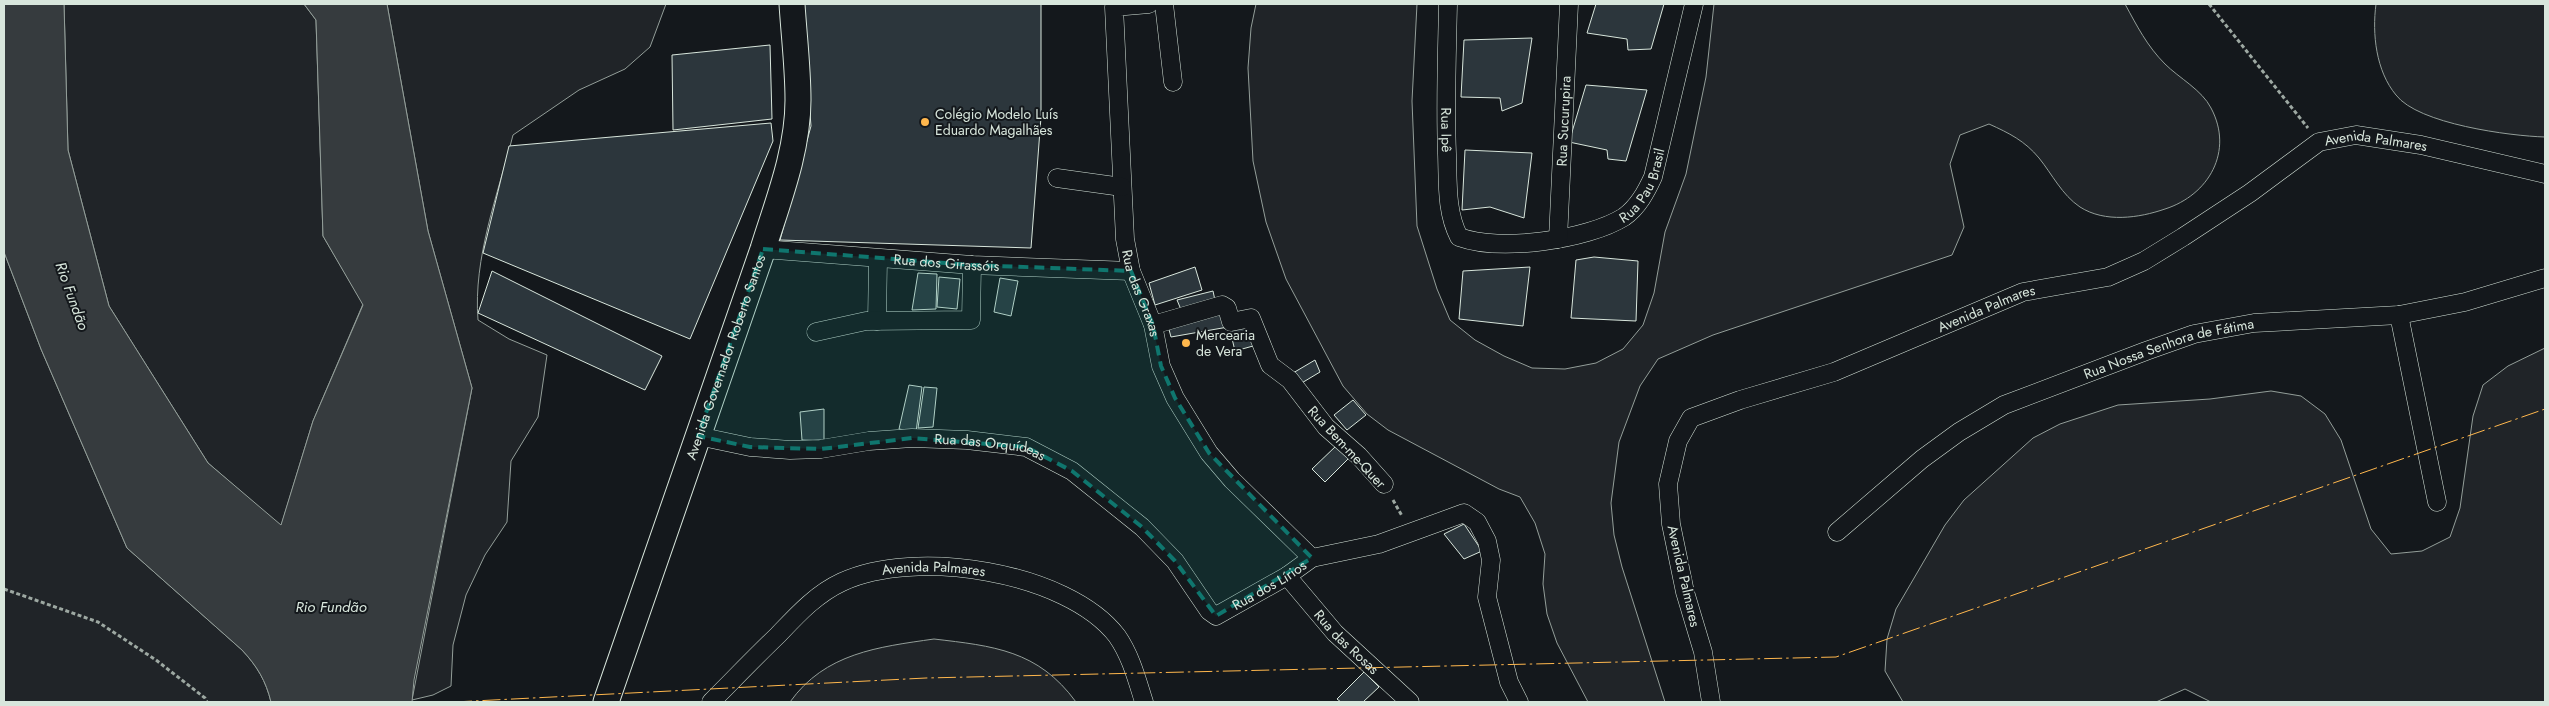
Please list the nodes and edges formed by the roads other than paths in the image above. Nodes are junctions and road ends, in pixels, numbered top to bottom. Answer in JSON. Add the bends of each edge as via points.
{"nodes":[{"id":1,"x":792,"y":4,"type":"edge"},
{"id":2,"x":1149,"y":4,"type":"edge"},
{"id":3,"x":1164,"y":4,"type":"edge"},
{"id":4,"x":1448,"y":4,"type":"edge"},
{"id":5,"x":1569,"y":4,"type":"edge"},
{"id":6,"x":1694,"y":4,"type":"edge"},
{"id":7,"x":1173,"y":82,"type":"dead end"},
{"id":8,"x":2545,"y":174,"type":"edge"},
{"id":9,"x":1057,"y":178,"type":"dead end"},
{"id":10,"x":1122,"y":187,"type":"junction"},
{"id":11,"x":1558,"y":239,"type":"junction"},
{"id":12,"x":1476,"y":243,"type":"joint"},
{"id":13,"x":763,"y":249,"type":"junction"},
{"id":14,"x":878,"y":259,"type":"junction"},
{"id":15,"x":972,"y":265,"type":"junction"},
{"id":16,"x":1131,"y":271,"type":"junction"},
{"id":17,"x":2545,"y":278,"type":"edge"},
{"id":18,"x":2399,"y":315,"type":"junction"},
{"id":19,"x":877,"y":321,"type":"junction"},
{"id":20,"x":1153,"y":325,"type":"junction"},
{"id":21,"x":816,"y":332,"type":"dead end"},
{"id":22,"x":698,"y":436,"type":"junction"},
{"id":23,"x":1384,"y":484,"type":"road end"},
{"id":24,"x":2437,"y":502,"type":"dead end"},
{"id":25,"x":1837,"y":532,"type":"dead end"},
{"id":26,"x":1312,"y":558,"type":"junction"},
{"id":27,"x":1287,"y":576,"type":"junction"},
{"id":28,"x":1216,"y":616,"type":"joint"},
{"id":29,"x":606,"y":702,"type":"edge"},
{"id":30,"x":712,"y":702,"type":"edge"},
{"id":31,"x":1144,"y":702,"type":"edge"},
{"id":32,"x":1410,"y":702,"type":"edge"},
{"id":33,"x":1519,"y":702,"type":"edge"},
{"id":34,"x":1712,"y":702,"type":"edge"}],
"edges":[{"from":1,"to":13,"type":"main road","name":"Avenida Governador Roberto Santos","via":[[798,101],[794,139]]},
{"from":2,"to":10,"type":"street","name":"Rua das Graxas","via":[[1114,7]]},
{"from":3,"to":7,"type":"street"},
{"from":4,"to":12,"type":"street","name":"Rua Ipê","via":[[1446,108],[1449,203],[1459,237]]},
{"from":5,"to":11,"type":"street","name":"Rua Sucurupira"},
{"from":6,"to":11,"type":"street","name":"Rua Pau Brasil","via":[[1653,177],[1642,199],[1624,216],[1599,228]]},
{"from":8,"to":34,"type":"street","name":"Avenida Palmares","via":[[2421,145],[2356,135],[2319,142],[2183,238],[2108,277],[2023,292],[1834,372],[1691,418],[1678,441],[1668,484],[1671,524]]},
{"from":9,"to":10,"type":"street"},
{"from":10,"to":16,"type":"street","name":"Rua das Graxas","via":[[1123,222]]},
{"from":11,"to":12,"type":"street","name":"Rua Pau Brasil"},
{"from":13,"to":14,"type":"street","name":"Rua dos Girassóis"},
{"from":13,"to":22,"type":"main road","name":"Avenida Governador Roberto Santos"},
{"from":14,"to":15,"type":"street","name":"Rua dos Girassóis"},
{"from":14,"to":19,"type":"street"},
{"from":15,"to":16,"type":"street","name":"Rua dos Girassóis"},
{"from":15,"to":19,"type":"street","via":[[971,320]]},
{"from":16,"to":20,"type":"street","name":"Rua das Graxas"},
{"from":17,"to":18,"type":"street","name":"Rua Nossa Senhora de Fátima","via":[[2465,302]]},
{"from":18,"to":24,"type":"street"},
{"from":18,"to":25,"type":"street","name":"Rua Nossa Senhora de Fátima","via":[[2254,323],[2194,334],[2020,398],[1952,437]]},
{"from":19,"to":21,"type":"street"},
{"from":20,"to":23,"type":"street","name":"Rua Bem-me-Quer","via":[[1222,305],[1227,308],[1231,322],[1252,318],[1270,365],[1290,380],[1326,427]]},
{"from":20,"to":26,"type":"street","name":"Rua das Graxas","via":[[1161,366],[1175,398],[1209,453]]},
{"from":22,"to":28,"type":"street","name":"Rua das Orquídeas","via":[[750,447],[790,450],[912,438],[1026,447],[1072,471],[1142,527],[1175,562],[1209,611]]},
{"from":22,"to":29,"type":"main road","name":"Avenida Governador Roberto Santos"},
{"from":26,"to":27,"type":"street","name":"Rua dos Lírios"},
{"from":26,"to":33,"type":"street","name":"Rua dos Lírios","via":[[1379,544],[1464,513],[1480,526],[1487,541],[1491,560],[1487,598],[1509,682]]},
{"from":27,"to":28,"type":"street","name":"Rua dos Lírios"},
{"from":27,"to":32,"type":"street","name":"Rua das Rosas","via":[[1335,633]]},
{"from":30,"to":31,"type":"street","name":"Avenida Palmares","via":[[815,598],[842,582],[913,566],[950,566],[1033,583],[1064,596],[1094,614],[1116,636],[1132,662]]}]}
